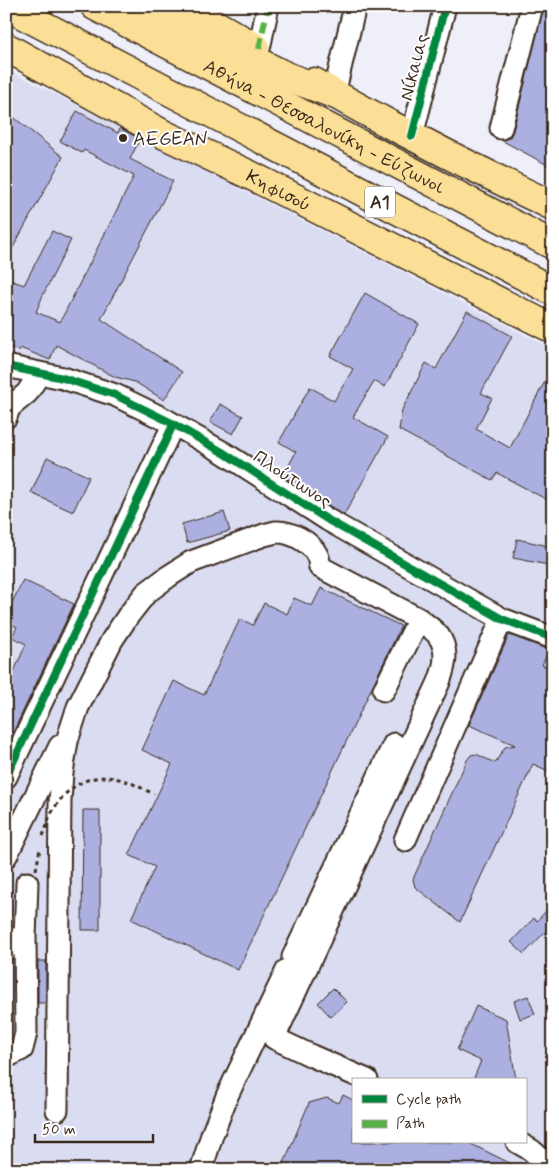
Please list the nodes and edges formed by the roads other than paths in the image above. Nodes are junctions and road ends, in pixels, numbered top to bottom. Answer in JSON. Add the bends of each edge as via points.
{"nodes":[{"id":1,"x":6,"y":6,"type":"edge"},
{"id":2,"x":95,"y":6,"type":"edge"},
{"id":3,"x":147,"y":6,"type":"edge"},
{"id":4,"x":182,"y":6,"type":"edge"},
{"id":5,"x":268,"y":6,"type":"edge"},
{"id":6,"x":355,"y":6,"type":"edge"},
{"id":7,"x":445,"y":6,"type":"edge"},
{"id":8,"x":532,"y":6,"type":"edge"},
{"id":9,"x":6,"y":47,"type":"edge"},
{"id":10,"x":259,"y":49,"type":"junction"},
{"id":11,"x":334,"y":94,"type":"junction"},
{"id":12,"x":502,"y":128,"type":"dead end"},
{"id":13,"x":412,"y":136,"type":"junction"},
{"id":14,"x":553,"y":206,"type":"edge"},
{"id":15,"x":553,"y":245,"type":"edge"},
{"id":16,"x":553,"y":292,"type":"edge"},
{"id":17,"x":553,"y":329,"type":"edge"},
{"id":18,"x":6,"y":366,"type":"edge"},
{"id":19,"x":40,"y":373,"type":"junction"},
{"id":20,"x":7,"y":410,"type":"edge"},
{"id":21,"x":173,"y":425,"type":"junction"},
{"id":22,"x":419,"y":619,"type":"junction"},
{"id":23,"x":502,"y":619,"type":"junction"},
{"id":24,"x":553,"y":638,"type":"edge"},
{"id":25,"x":384,"y":690,"type":"dead end"},
{"id":26,"x":78,"y":707,"type":"junction"},
{"id":27,"x":6,"y":777,"type":"edge"},
{"id":28,"x":405,"y":840,"type":"dead end"},
{"id":29,"x":6,"y":856,"type":"edge"},
{"id":30,"x":27,"y":883,"type":"road end"},
{"id":31,"x":25,"y":938,"type":"junction"},
{"id":32,"x":6,"y":949,"type":"edge"},
{"id":33,"x":6,"y":1057,"type":"edge"},
{"id":34,"x":362,"y":1078,"type":"edge"},
{"id":35,"x":57,"y":1110,"type":"dead end"},
{"id":36,"x":520,"y":1144,"type":"edge"},
{"id":37,"x":553,"y":1169,"type":"edge"},
{"id":38,"x":201,"y":1170,"type":"edge"}],
"edges":[{"from":1,"to":16,"type":"main road","number":"Α1"},
{"from":2,"to":15,"type":"main road","name":"Αθήνα - Θεσσαλονίκη - Εύζωνοι","number":"Α1"},
{"from":3,"to":11,"type":"main road","via":[[288,77]]},
{"from":4,"to":10,"type":"main road"},
{"from":5,"to":10,"type":"street"},
{"from":6,"to":11,"type":"street"},
{"from":7,"to":13,"type":"street","name":"Νίκαιας"},
{"from":8,"to":12,"type":"street"},
{"from":9,"to":17,"type":"main road","name":"Κηφισού","via":[[163,134]]},
{"from":10,"to":11,"type":"main road"},
{"from":11,"to":13,"type":"main road"},
{"from":13,"to":14,"type":"main road"},
{"from":18,"to":19,"type":"street","name":"Πλούτωνος"},
{"from":19,"to":20,"type":"street","via":[[27,393]]},
{"from":19,"to":21,"type":"street","name":"Πλούτωνος","via":[[115,394]]},
{"from":21,"to":23,"type":"street","name":"Πλούτωνος","via":[[224,453],[328,520]]},
{"from":21,"to":27,"type":"street"},
{"from":22,"to":25,"type":"street"},
{"from":22,"to":26,"type":"street","via":[[320,566],[318,556],[307,543],[286,533],[264,535],[192,562],[146,593],[112,640]]},
{"from":22,"to":34,"type":"street","via":[[438,634],[444,648],[445,666],[274,1038]]},
{"from":22,"to":38,"type":"street","via":[[435,640],[437,653],[432,668],[226,1096]]},
{"from":23,"to":24,"type":"street","name":"Πλούτωνος"},
{"from":23,"to":28,"type":"street"},
{"from":26,"to":29,"type":"street"},
{"from":26,"to":35,"type":"street","via":[[67,741],[60,801]]},
{"from":30,"to":31,"type":"street"},
{"from":31,"to":32,"type":"street","via":[[11,939]]},
{"from":31,"to":33,"type":"street","via":[[26,1033],[22,1050]]},
{"from":36,"to":37,"type":"street"}]}
